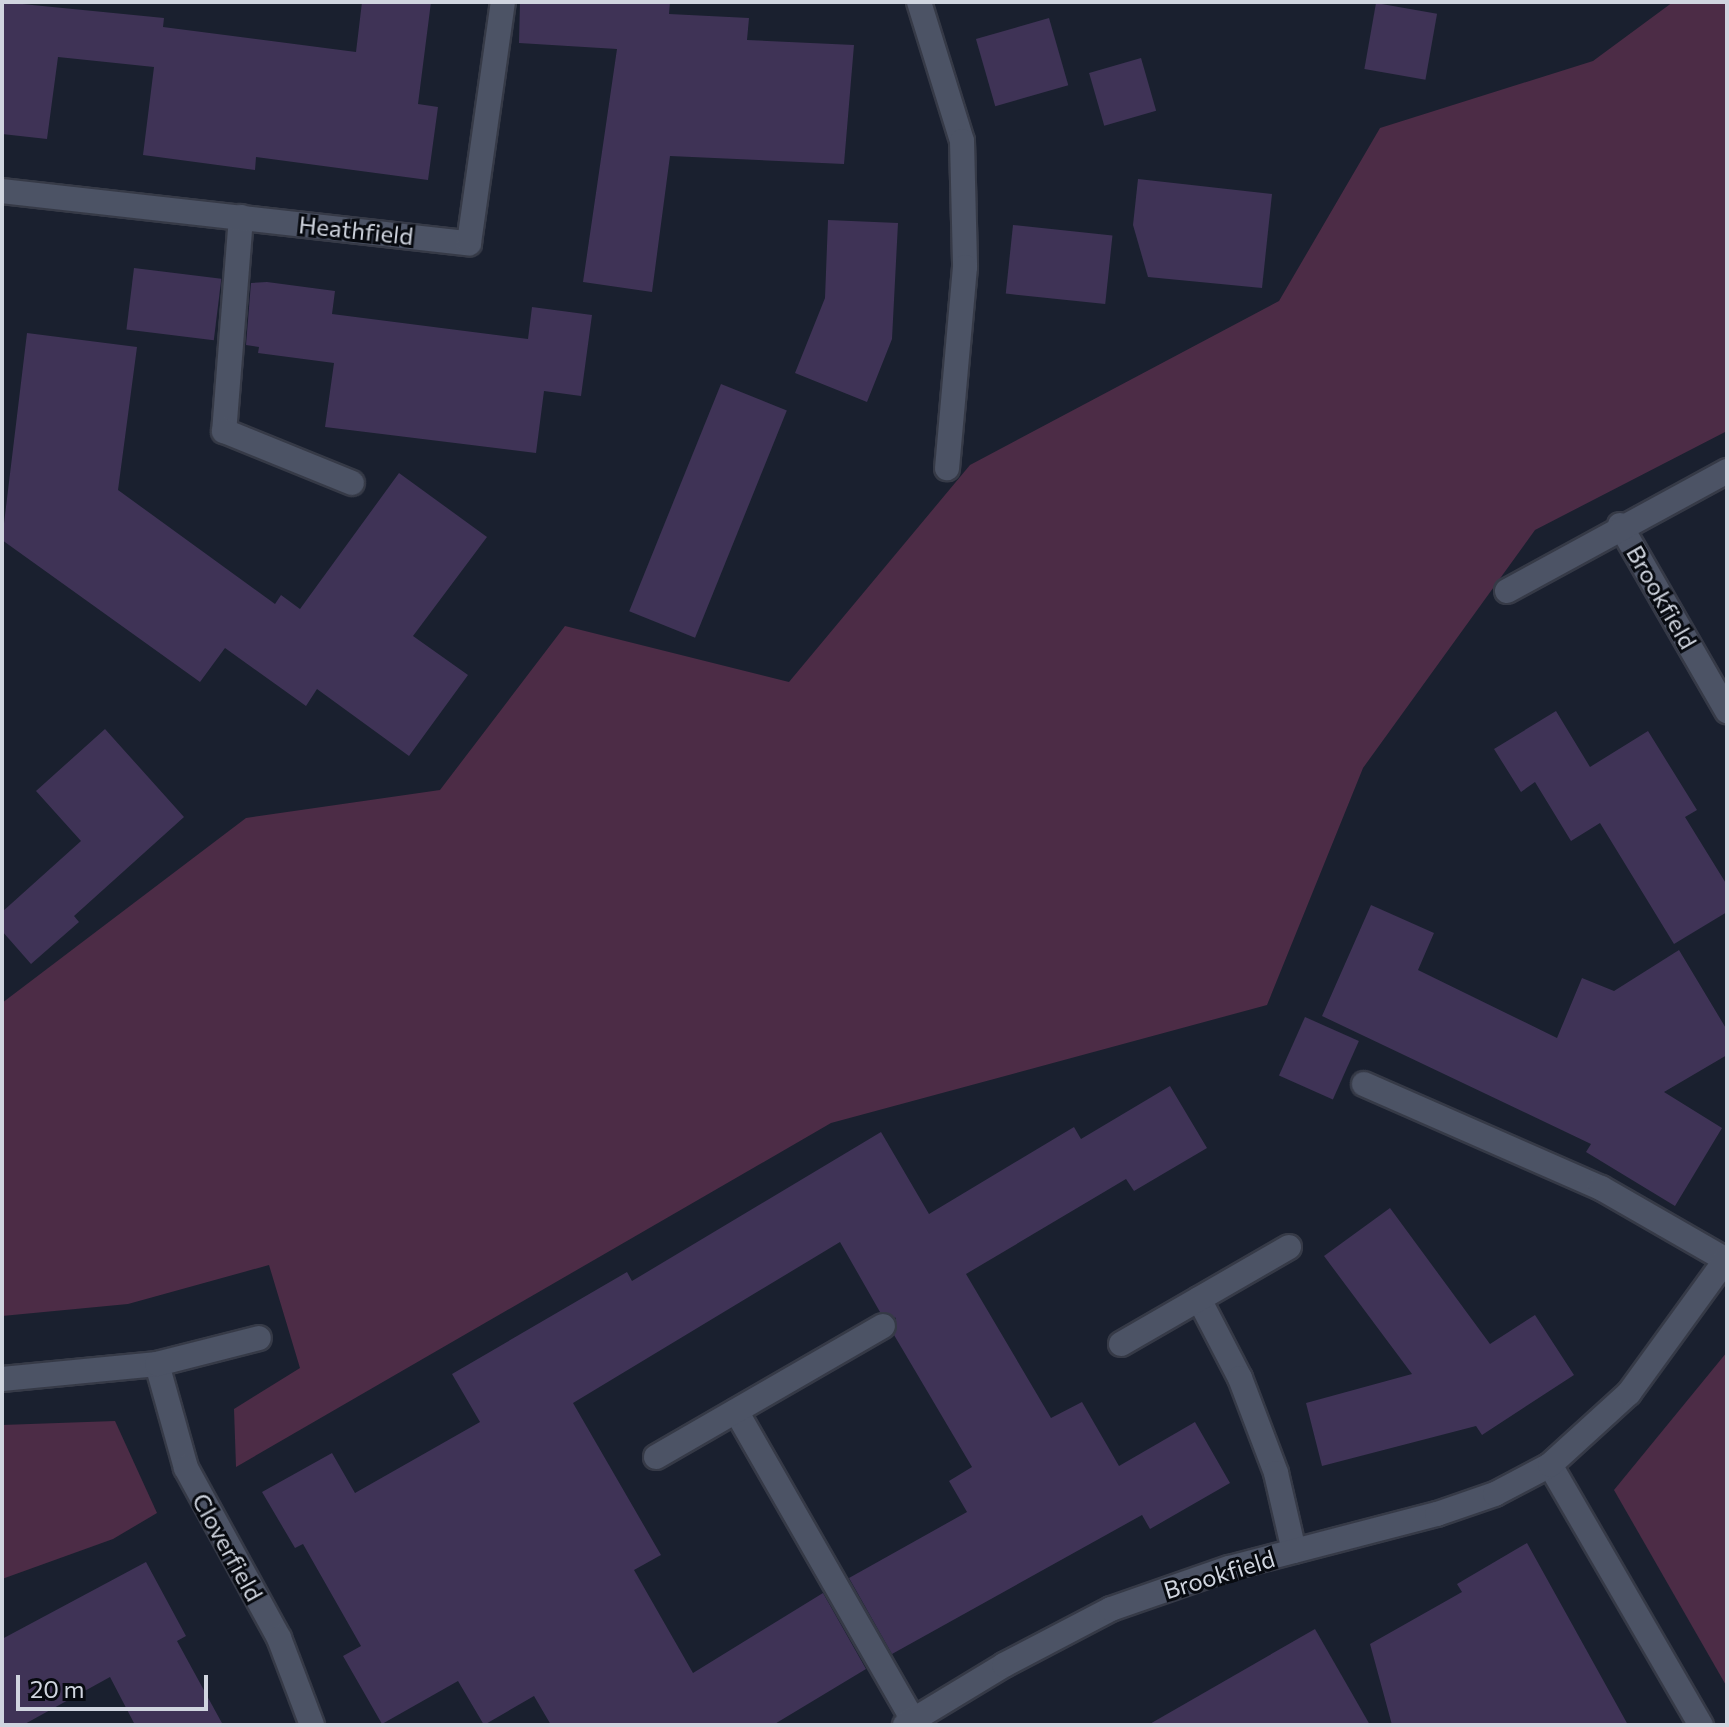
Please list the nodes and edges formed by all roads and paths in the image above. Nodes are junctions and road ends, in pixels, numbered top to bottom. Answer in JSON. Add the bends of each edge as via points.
{"nodes":[{"id":1,"x":503,"y":2,"type":"edge"},
{"id":2,"x":919,"y":2,"type":"edge"},
{"id":3,"x":2,"y":191,"type":"edge"},
{"id":4,"x":241,"y":217,"type":"junction"},
{"id":5,"x":947,"y":468,"type":"dead end"},
{"id":6,"x":1727,"y":471,"type":"edge"},
{"id":7,"x":352,"y":483,"type":"dead end"},
{"id":8,"x":1620,"y":525,"type":"junction"},
{"id":9,"x":1507,"y":591,"type":"dead end"},
{"id":10,"x":1727,"y":711,"type":"edge"},
{"id":11,"x":1364,"y":1084,"type":"dead end"},
{"id":12,"x":1289,"y":1247,"type":"dead end"},
{"id":13,"x":1726,"y":1259,"type":"edge"},
{"id":14,"x":1199,"y":1299,"type":"junction"},
{"id":15,"x":883,"y":1326,"type":"dead end"},
{"id":16,"x":259,"y":1338,"type":"dead end"},
{"id":17,"x":1121,"y":1344,"type":"dead end"},
{"id":18,"x":157,"y":1364,"type":"junction"},
{"id":19,"x":2,"y":1379,"type":"edge"},
{"id":20,"x":736,"y":1411,"type":"junction"},
{"id":21,"x":656,"y":1457,"type":"dead end"},
{"id":22,"x":1550,"y":1465,"type":"junction"},
{"id":23,"x":1294,"y":1551,"type":"junction"},
{"id":24,"x":909,"y":1722,"type":"edge"},
{"id":25,"x":312,"y":1725,"type":"edge"},
{"id":26,"x":1701,"y":1725,"type":"edge"}],
"edges":[{"from":1,"to":4,"type":"street","name":"Heathfield","via":[[469,243]]},
{"from":2,"to":5,"type":"street","via":[[962,141],[965,267]]},
{"from":3,"to":4,"type":"street","name":"Heathfield"},
{"from":4,"to":7,"type":"street","via":[[224,431]]},
{"from":6,"to":8,"type":"street"},
{"from":8,"to":9,"type":"street"},
{"from":8,"to":10,"type":"street","name":"Brookfield"},
{"from":11,"to":13,"type":"street","via":[[1601,1188]]},
{"from":12,"to":14,"type":"street"},
{"from":13,"to":22,"type":"street","name":"Brookfield","via":[[1629,1393]]},
{"from":14,"to":17,"type":"street"},
{"from":14,"to":23,"type":"street","via":[[1240,1378],[1276,1473]]},
{"from":15,"to":20,"type":"street"},
{"from":16,"to":18,"type":"street"},
{"from":18,"to":19,"type":"street"},
{"from":18,"to":25,"type":"street","name":"Cloverfield","via":[[186,1468],[279,1638]]},
{"from":20,"to":21,"type":"street"},
{"from":20,"to":24,"type":"street"},
{"from":22,"to":23,"type":"street","name":"Brookfield","via":[[1495,1494],[1437,1514]]},
{"from":22,"to":26,"type":"street"},
{"from":23,"to":24,"type":"street","name":"Brookfield","via":[[1111,1609]]}]}
